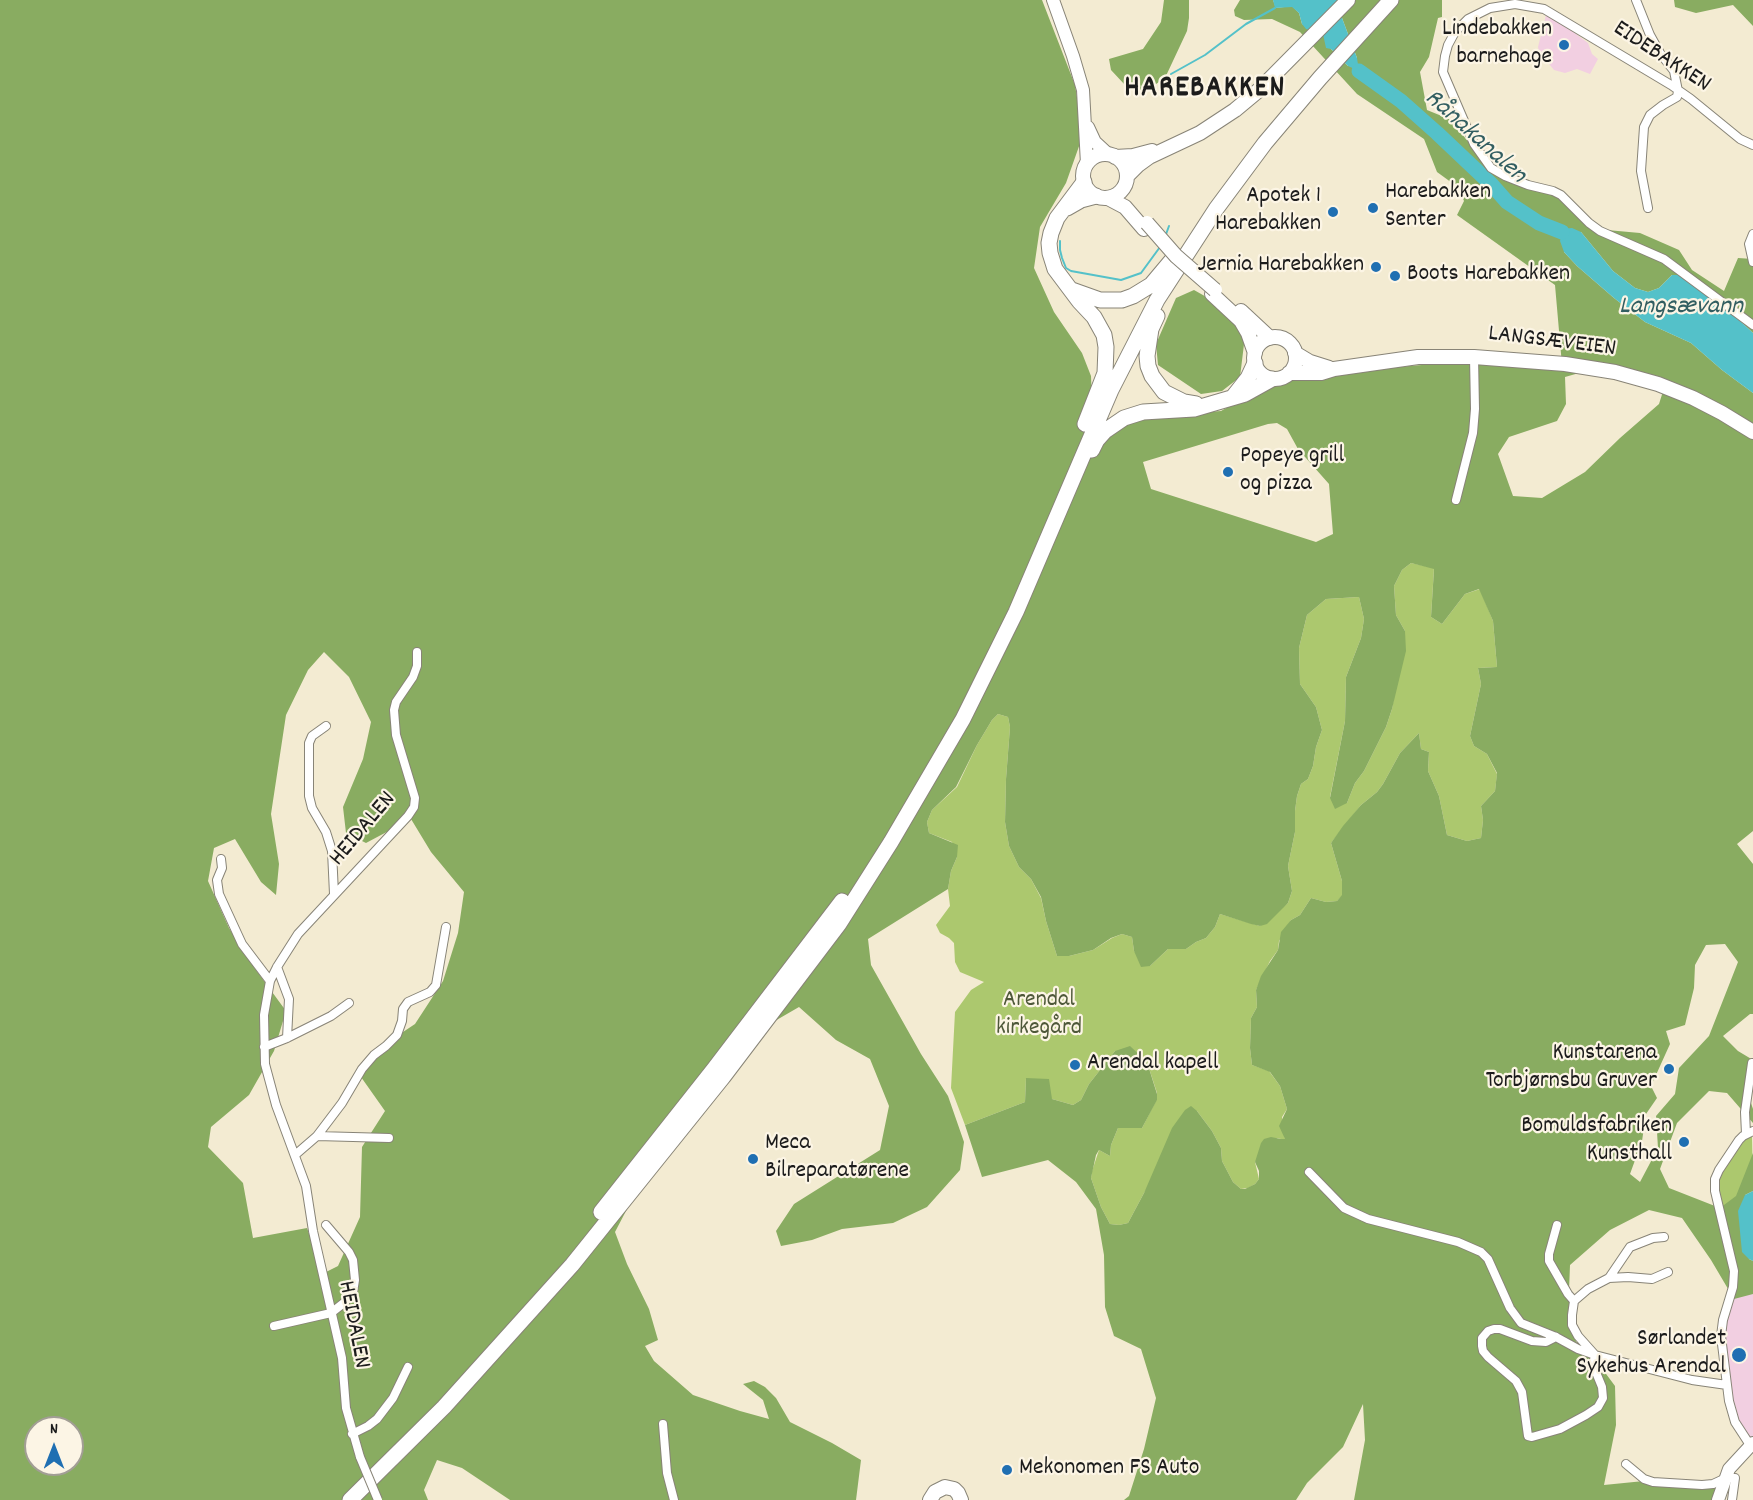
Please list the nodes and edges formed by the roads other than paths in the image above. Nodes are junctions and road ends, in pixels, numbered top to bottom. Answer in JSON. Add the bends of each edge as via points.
{"nodes":[{"id":1,"x":1053,"y":0,"type":"edge"},
{"id":2,"x":1342,"y":0,"type":"edge"},
{"id":3,"x":1348,"y":0,"type":"edge"},
{"id":4,"x":1382,"y":0,"type":"edge"},
{"id":5,"x":1391,"y":0,"type":"edge"},
{"id":6,"x":1636,"y":0,"type":"edge"},
{"id":7,"x":1363,"y":26,"type":"junction"},
{"id":8,"x":1276,"y":70,"type":"junction"},
{"id":9,"x":1678,"y":94,"type":"junction"},
{"id":10,"x":1085,"y":120,"type":"junction"},
{"id":11,"x":1753,"y":145,"type":"edge"},
{"id":12,"x":1111,"y":155,"type":"junction"},
{"id":13,"x":1087,"y":164,"type":"junction"},
{"id":14,"x":1126,"y":181,"type":"junction"},
{"id":15,"x":1084,"y":182,"type":"junction"},
{"id":16,"x":1102,"y":197,"type":"junction"},
{"id":17,"x":1648,"y":208,"type":"dead end"},
{"id":18,"x":1062,"y":211,"type":"junction"},
{"id":19,"x":1145,"y":226,"type":"junction"},
{"id":20,"x":1753,"y":234,"type":"edge"},
{"id":21,"x":1189,"y":243,"type":"junction"},
{"id":22,"x":1753,"y":262,"type":"edge"},
{"id":23,"x":1070,"y":289,"type":"junction"},
{"id":24,"x":1214,"y":292,"type":"junction"},
{"id":25,"x":1753,"y":325,"type":"edge"},
{"id":26,"x":1270,"y":338,"type":"junction"},
{"id":27,"x":1295,"y":353,"type":"junction"},
{"id":28,"x":1474,"y":357,"type":"junction"},
{"id":29,"x":1255,"y":358,"type":"junction"},
{"id":30,"x":1334,"y":369,"type":"junction"},
{"id":31,"x":1289,"y":374,"type":"junction"},
{"id":32,"x":1272,"y":379,"type":"junction"},
{"id":33,"x":1233,"y":397,"type":"junction"},
{"id":34,"x":1205,"y":405,"type":"junction"},
{"id":35,"x":1753,"y":432,"type":"edge"},
{"id":36,"x":1079,"y":440,"type":"junction"},
{"id":37,"x":1456,"y":500,"type":"dead end"},
{"id":38,"x":1061,"y":508,"type":"junction"},
{"id":39,"x":417,"y":652,"type":"dead end"},
{"id":40,"x":326,"y":726,"type":"dead end"},
{"id":41,"x":220,"y":859,"type":"dead end"},
{"id":42,"x":334,"y":894,"type":"junction"},
{"id":43,"x":446,"y":927,"type":"dead end"},
{"id":44,"x":276,"y":967,"type":"junction"},
{"id":45,"x":270,"y":981,"type":"junction"},
{"id":46,"x":349,"y":1003,"type":"dead end"},
{"id":47,"x":287,"y":1038,"type":"junction"},
{"id":48,"x":264,"y":1047,"type":"junction"},
{"id":49,"x":1752,"y":1063,"type":"edge"},
{"id":50,"x":1750,"y":1132,"type":"edge"},
{"id":51,"x":317,"y":1136,"type":"junction"},
{"id":52,"x":389,"y":1138,"type":"dead end"},
{"id":53,"x":295,"y":1155,"type":"junction"},
{"id":54,"x":1309,"y":1172,"type":"dead end"},
{"id":55,"x":326,"y":1225,"type":"dead end"},
{"id":56,"x":1557,"y":1225,"type":"dead end"},
{"id":57,"x":1664,"y":1237,"type":"dead end"},
{"id":58,"x":1668,"y":1272,"type":"dead end"},
{"id":59,"x":1608,"y":1278,"type":"junction"},
{"id":60,"x":1574,"y":1301,"type":"junction"},
{"id":61,"x":331,"y":1312,"type":"junction"},
{"id":62,"x":274,"y":1326,"type":"dead end"},
{"id":63,"x":1556,"y":1337,"type":"junction"},
{"id":64,"x":1595,"y":1355,"type":"junction"},
{"id":65,"x":408,"y":1368,"type":"dead end"},
{"id":66,"x":1727,"y":1384,"type":"junction"},
{"id":67,"x":663,"y":1424,"type":"dead end"},
{"id":68,"x":352,"y":1434,"type":"junction"},
{"id":69,"x":1752,"y":1444,"type":"edge"},
{"id":70,"x":1626,"y":1464,"type":"dead end"},
{"id":71,"x":1726,"y":1478,"type":"junction"},
{"id":72,"x":339,"y":1500,"type":"edge"},
{"id":73,"x":350,"y":1500,"type":"edge"},
{"id":74,"x":378,"y":1500,"type":"edge"},
{"id":75,"x":674,"y":1500,"type":"edge"},
{"id":76,"x":930,"y":1500,"type":"edge"},
{"id":77,"x":961,"y":1500,"type":"edge"},
{"id":78,"x":1718,"y":1500,"type":"edge"},
{"id":79,"x":1732,"y":1500,"type":"edge"}],
"edges":[{"from":1,"to":10,"type":"main road","via":[[1080,77]]},
{"from":2,"to":8,"type":"main road"},
{"from":3,"to":8,"type":"main road"},
{"from":4,"to":7,"type":"highway"},
{"from":5,"to":7,"type":"highway"},
{"from":6,"to":9,"type":"street","via":[[1650,35],[1674,70]]},
{"from":7,"to":21,"type":"highway","via":[[1229,177]]},
{"from":8,"to":12,"type":"main road","via":[[1233,107],[1198,129],[1133,156]]},
{"from":8,"to":14,"type":"main road","via":[[1227,117],[1149,157],[1132,169]]},
{"from":9,"to":11,"type":"street","name":"EIDEBAKKEN","via":[[1691,99]]},
{"from":9,"to":17,"type":"street","via":[[1650,115],[1644,127],[1641,171]]},
{"from":9,"to":25,"type":"street","name":"EIDEBAKKEN","via":[[1544,9],[1515,4],[1490,8],[1468,19],[1455,32],[1445,56],[1443,72],[1474,144],[1491,168],[1562,195],[1600,231],[1664,259]]},
{"from":10,"to":12,"type":"main road","via":[[1095,142]]},
{"from":10,"to":13,"type":"main road"},
{"from":12,"to":13,"type":"main road","via":[[1095,156]]},
{"from":12,"to":14,"type":"main road","via":[[1124,166]]},
{"from":13,"to":15,"type":"main road"},
{"from":14,"to":16,"type":"main road","via":[[1119,193]]},
{"from":14,"to":19,"type":"main road","via":[[1129,200]]},
{"from":15,"to":16,"type":"main road","via":[[1088,190]]},
{"from":15,"to":18,"type":"highway"},
{"from":16,"to":18,"type":"highway","via":[[1081,200]]},
{"from":16,"to":19,"type":"main road","via":[[1125,207]]},
{"from":18,"to":23,"type":"highway","via":[[1051,233],[1050,253],[1055,269]]},
{"from":19,"to":24,"type":"main road","bridge":true},
{"from":20,"to":22,"type":"street","via":[[1749,244]]},
{"from":21,"to":23,"type":"highway","via":[[1151,285],[1133,296],[1100,300]]},
{"from":21,"to":34,"type":"highway","via":[[1151,329],[1147,356],[1152,376],[1164,392],[1184,402]]},
{"from":21,"to":36,"type":"highway","via":[[1135,328]]},
{"from":21,"to":38,"type":"highway","via":[[1128,354]]},
{"from":23,"to":36,"type":"highway","via":[[1100,326],[1106,347],[1105,373]]},
{"from":24,"to":26,"type":"main road"},
{"from":24,"to":29,"type":"main road","via":[[1241,321]]},
{"from":26,"to":27,"type":"main road","via":[[1286,341]]},
{"from":26,"to":29,"type":"main road","via":[[1260,344]]},
{"from":27,"to":30,"type":"main road","name":"LANGSÆVEIEN"},
{"from":27,"to":31,"type":"main road","via":[[1295,364]]},
{"from":28,"to":30,"type":"main road","name":"LANGSÆVEIEN","via":[[1418,357]]},
{"from":28,"to":35,"type":"main road","name":"LANGSÆVEIEN","via":[[1615,372],[1693,398]]},
{"from":28,"to":37,"type":"street","via":[[1473,433]]},
{"from":29,"to":32,"type":"main road","via":[[1261,373]]},
{"from":29,"to":33,"type":"highway","via":[[1248,378]]},
{"from":30,"to":31,"type":"main road","name":"LANGSÆVEIEN"},
{"from":31,"to":32,"type":"main road"},
{"from":32,"to":33,"type":"highway"},
{"from":33,"to":34,"type":"highway"},
{"from":34,"to":38,"type":"highway","via":[[1143,412],[1114,423],[1097,440]]},
{"from":36,"to":72,"type":"highway","via":[[1008,609],[955,716],[884,838],[832,916],[533,1297]]},
{"from":38,"to":73,"type":"highway","via":[[963,719],[839,924],[572,1265],[444,1407]]},
{"from":39,"to":42,"type":"street","name":"HEIDALEN","via":[[417,666],[394,710],[396,735],[415,798],[414,807]]},
{"from":40,"to":42,"type":"street","name":"HEIDALEN","via":[[312,735],[309,742],[309,795],[332,851]]},
{"from":41,"to":45,"type":"street","via":[[219,894],[242,944]]},
{"from":42,"to":44,"type":"street","name":"HEIDALEN","via":[[298,934]]},
{"from":43,"to":51,"type":"street","via":[[436,985],[408,1002],[397,1035],[368,1062]]},
{"from":44,"to":45,"type":"street","name":"HEIDALEN"},
{"from":44,"to":47,"type":"street","via":[[289,999]]},
{"from":45,"to":48,"type":"street","name":"HEIDALEN"},
{"from":46,"to":47,"type":"street"},
{"from":47,"to":48,"type":"street"},
{"from":48,"to":53,"type":"street","name":"HEIDALEN","via":[[270,1085]]},
{"from":49,"to":50,"type":"street","via":[[1745,1112]]},
{"from":50,"to":66,"type":"street","via":[[1739,1140],[1715,1179],[1734,1271],[1721,1336]]},
{"from":51,"to":52,"type":"street"},
{"from":51,"to":53,"type":"street"},
{"from":53,"to":61,"type":"street","name":"HEIDALEN","via":[[306,1186]]},
{"from":54,"to":63,"type":"street","via":[[1344,1208],[1368,1219],[1458,1242],[1481,1252],[1515,1317]]},
{"from":55,"to":61,"type":"street","via":[[349,1252],[355,1280],[351,1296]]},
{"from":56,"to":60,"type":"street","via":[[1549,1262]]},
{"from":57,"to":59,"type":"street","via":[[1630,1247]]},
{"from":58,"to":59,"type":"street","via":[[1652,1279]]},
{"from":59,"to":60,"type":"street"},
{"from":60,"to":64,"type":"street","via":[[1574,1329]]},
{"from":61,"to":62,"type":"street"},
{"from":61,"to":68,"type":"street","name":"HEIDALEN","via":[[342,1358]]},
{"from":63,"to":64,"type":"street"},
{"from":63,"to":64,"type":"street","via":[[1546,1342],[1532,1341],[1494,1329],[1482,1338],[1488,1357],[1516,1381],[1522,1392],[1528,1436],[1560,1429],[1598,1407],[1603,1393],[1593,1365]]},
{"from":64,"to":66,"type":"street","via":[[1692,1380]]},
{"from":65,"to":68,"type":"street","via":[[377,1419]]},
{"from":66,"to":69,"type":"street","via":[[1735,1422]]},
{"from":67,"to":75,"type":"street","via":[[667,1473]]},
{"from":68,"to":74,"type":"street","name":"HEIDALEN","bridge":true},
{"from":69,"to":71,"type":"main road","via":[[1729,1469]]},
{"from":70,"to":71,"type":"street","via":[[1653,1482],[1702,1485]]},
{"from":71,"to":78,"type":"main road"},
{"from":71,"to":79,"type":"street","via":[[1735,1478]]},
{"from":76,"to":77,"type":"main road","via":[[934,1492],[945,1487],[954,1489]]}]}
